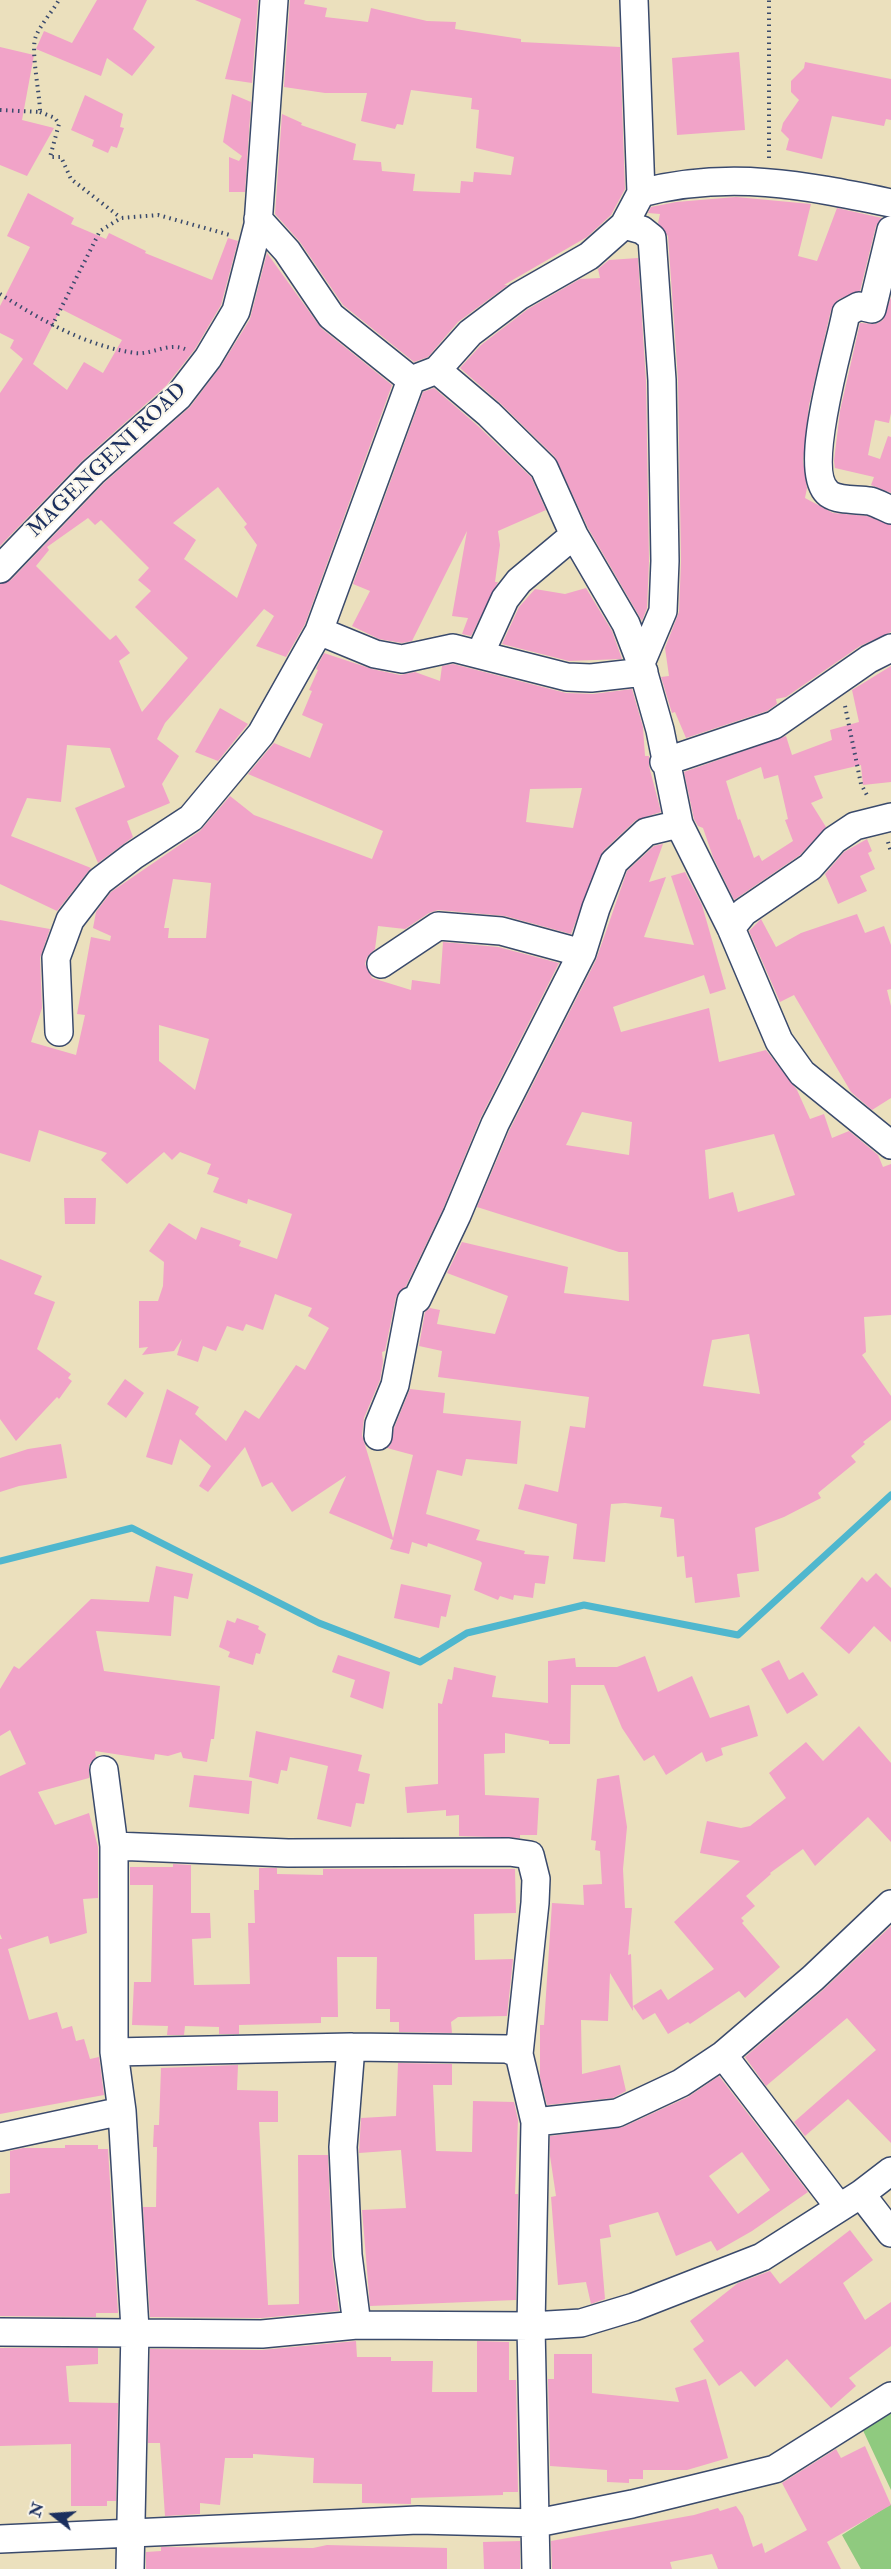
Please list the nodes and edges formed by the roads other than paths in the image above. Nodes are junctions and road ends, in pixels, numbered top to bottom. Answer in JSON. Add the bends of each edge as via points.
{"nodes":[{"id":1,"x":274,"y":0,"type":"edge"},
{"id":2,"x":634,"y":0,"type":"edge"},
{"id":3,"x":641,"y":193,"type":"junction"},
{"id":4,"x":891,"y":203,"type":"edge"},
{"id":5,"x":624,"y":225,"type":"junction"},
{"id":6,"x":256,"y":230,"type":"junction"},
{"id":7,"x":891,"y":230,"type":"edge"},
{"id":8,"x":436,"y":370,"type":"junction"},
{"id":9,"x":411,"y":380,"type":"junction"},
{"id":10,"x":891,"y":510,"type":"edge"},
{"id":11,"x":574,"y":535,"type":"junction"},
{"id":12,"x":1,"y":566,"type":"edge"},
{"id":13,"x":319,"y":631,"type":"junction"},
{"id":14,"x":891,"y":648,"type":"edge"},
{"id":15,"x":480,"y":654,"type":"junction"},
{"id":16,"x":643,"y":667,"type":"junction"},
{"id":17,"x":664,"y":762,"type":"junction"},
{"id":18,"x":885,"y":817,"type":"edge"},
{"id":19,"x":679,"y":824,"type":"junction"},
{"id":20,"x":731,"y":928,"type":"junction"},
{"id":21,"x":582,"y":953,"type":"junction"},
{"id":22,"x":381,"y":964,"type":"dead end"},
{"id":23,"x":59,"y":1032,"type":"dead end"},
{"id":24,"x":891,"y":1145,"type":"edge"},
{"id":25,"x":378,"y":1436,"type":"dead end"},
{"id":26,"x":104,"y":1770,"type":"dead end"},
{"id":27,"x":114,"y":1846,"type":"junction"},
{"id":28,"x":891,"y":1904,"type":"edge"},
{"id":29,"x":351,"y":2047,"type":"junction"},
{"id":30,"x":114,"y":2052,"type":"junction"},
{"id":31,"x":519,"y":2054,"type":"junction"},
{"id":32,"x":723,"y":2055,"type":"junction"},
{"id":33,"x":122,"y":2111,"type":"junction"},
{"id":34,"x":536,"y":2122,"type":"junction"},
{"id":35,"x":0,"y":2137,"type":"edge"},
{"id":36,"x":891,"y":2171,"type":"edge"},
{"id":37,"x":850,"y":2200,"type":"junction"},
{"id":38,"x":891,"y":2233,"type":"edge"},
{"id":39,"x":357,"y":2325,"type":"junction"},
{"id":40,"x":531,"y":2326,"type":"junction"},
{"id":41,"x":0,"y":2332,"type":"edge"},
{"id":42,"x":135,"y":2334,"type":"junction"},
{"id":43,"x":891,"y":2396,"type":"edge"},
{"id":44,"x":537,"y":2523,"type":"junction"},
{"id":45,"x":130,"y":2534,"type":"junction"},
{"id":46,"x":0,"y":2539,"type":"edge"},
{"id":47,"x":130,"y":2569,"type":"edge"},
{"id":48,"x":536,"y":2569,"type":"edge"}],
"edges":[{"from":1,"to":6,"type":"street","name":"MAGENGENI ROAD"},
{"from":2,"to":3,"type":"street"},
{"from":3,"to":4,"type":"street","via":[[710,181],[768,181]]},
{"from":3,"to":5,"type":"street"},
{"from":5,"to":8,"type":"street","via":[[588,256],[519,296],[478,327]]},
{"from":5,"to":16,"type":"street","via":[[642,230],[652,238],[662,380],[663,611]]},
{"from":6,"to":9,"type":"street","via":[[287,251],[331,316]]},
{"from":6,"to":12,"type":"street","name":"MAGENGENI ROAD","via":[[236,311],[208,358],[178,397],[93,472]]},
{"from":7,"to":10,"type":"street","via":[[872,309],[859,306],[846,313],[817,460],[819,478],[833,496],[872,501]]},
{"from":8,"to":9,"type":"street"},
{"from":8,"to":11,"type":"street","via":[[489,414],[544,468]]},
{"from":9,"to":13,"type":"street"},
{"from":11,"to":15,"type":"street","via":[[519,581],[505,599]]},
{"from":11,"to":16,"type":"street","via":[[626,624]]},
{"from":13,"to":15,"type":"street","via":[[375,654],[402,659],[453,648]]},
{"from":13,"to":23,"type":"street","via":[[261,734],[191,818],[100,881],[70,920],[56,958]]},
{"from":14,"to":17,"type":"street","via":[[774,725]]},
{"from":15,"to":16,"type":"street","via":[[567,678]]},
{"from":16,"to":17,"type":"street","via":[[660,730]]},
{"from":17,"to":19,"type":"street"},
{"from":18,"to":20,"type":"street","via":[[855,826],[834,840],[810,867],[744,912]]},
{"from":19,"to":20,"type":"street"},
{"from":19,"to":21,"type":"street","via":[[646,832],[614,862]]},
{"from":20,"to":24,"type":"street","via":[[779,1041],[802,1073]]},
{"from":21,"to":22,"type":"street","via":[[501,931],[438,926]]},
{"from":21,"to":25,"type":"street","via":[[495,1124],[458,1215],[417,1299],[411,1301],[395,1385]]},
{"from":26,"to":27,"type":"street"},
{"from":27,"to":30,"type":"street"},
{"from":27,"to":31,"type":"street","via":[[288,1853],[530,1855],[536,1903]]},
{"from":28,"to":32,"type":"street"},
{"from":29,"to":30,"type":"street"},
{"from":29,"to":31,"type":"street","via":[[507,2049]]},
{"from":29,"to":39,"type":"street","via":[[343,2147],[348,2255]]},
{"from":30,"to":33,"type":"street"},
{"from":31,"to":34,"type":"street"},
{"from":32,"to":34,"type":"street","via":[[681,2083],[617,2113]]},
{"from":32,"to":37,"type":"street"},
{"from":33,"to":35,"type":"street"},
{"from":33,"to":42,"type":"street"},
{"from":34,"to":40,"type":"street"},
{"from":36,"to":37,"type":"street"},
{"from":37,"to":38,"type":"street"},
{"from":37,"to":40,"type":"street","via":[[762,2257],[634,2307],[581,2323]]},
{"from":39,"to":40,"type":"street"},
{"from":39,"to":42,"type":"street","via":[[262,2334]]},
{"from":40,"to":44,"type":"street"},
{"from":41,"to":42,"type":"street"},
{"from":42,"to":45,"type":"street"},
{"from":43,"to":44,"type":"street","via":[[775,2469]]},
{"from":44,"to":45,"type":"street","via":[[418,2520]]},
{"from":44,"to":48,"type":"street"},
{"from":45,"to":46,"type":"street"},
{"from":45,"to":47,"type":"street"}]}
